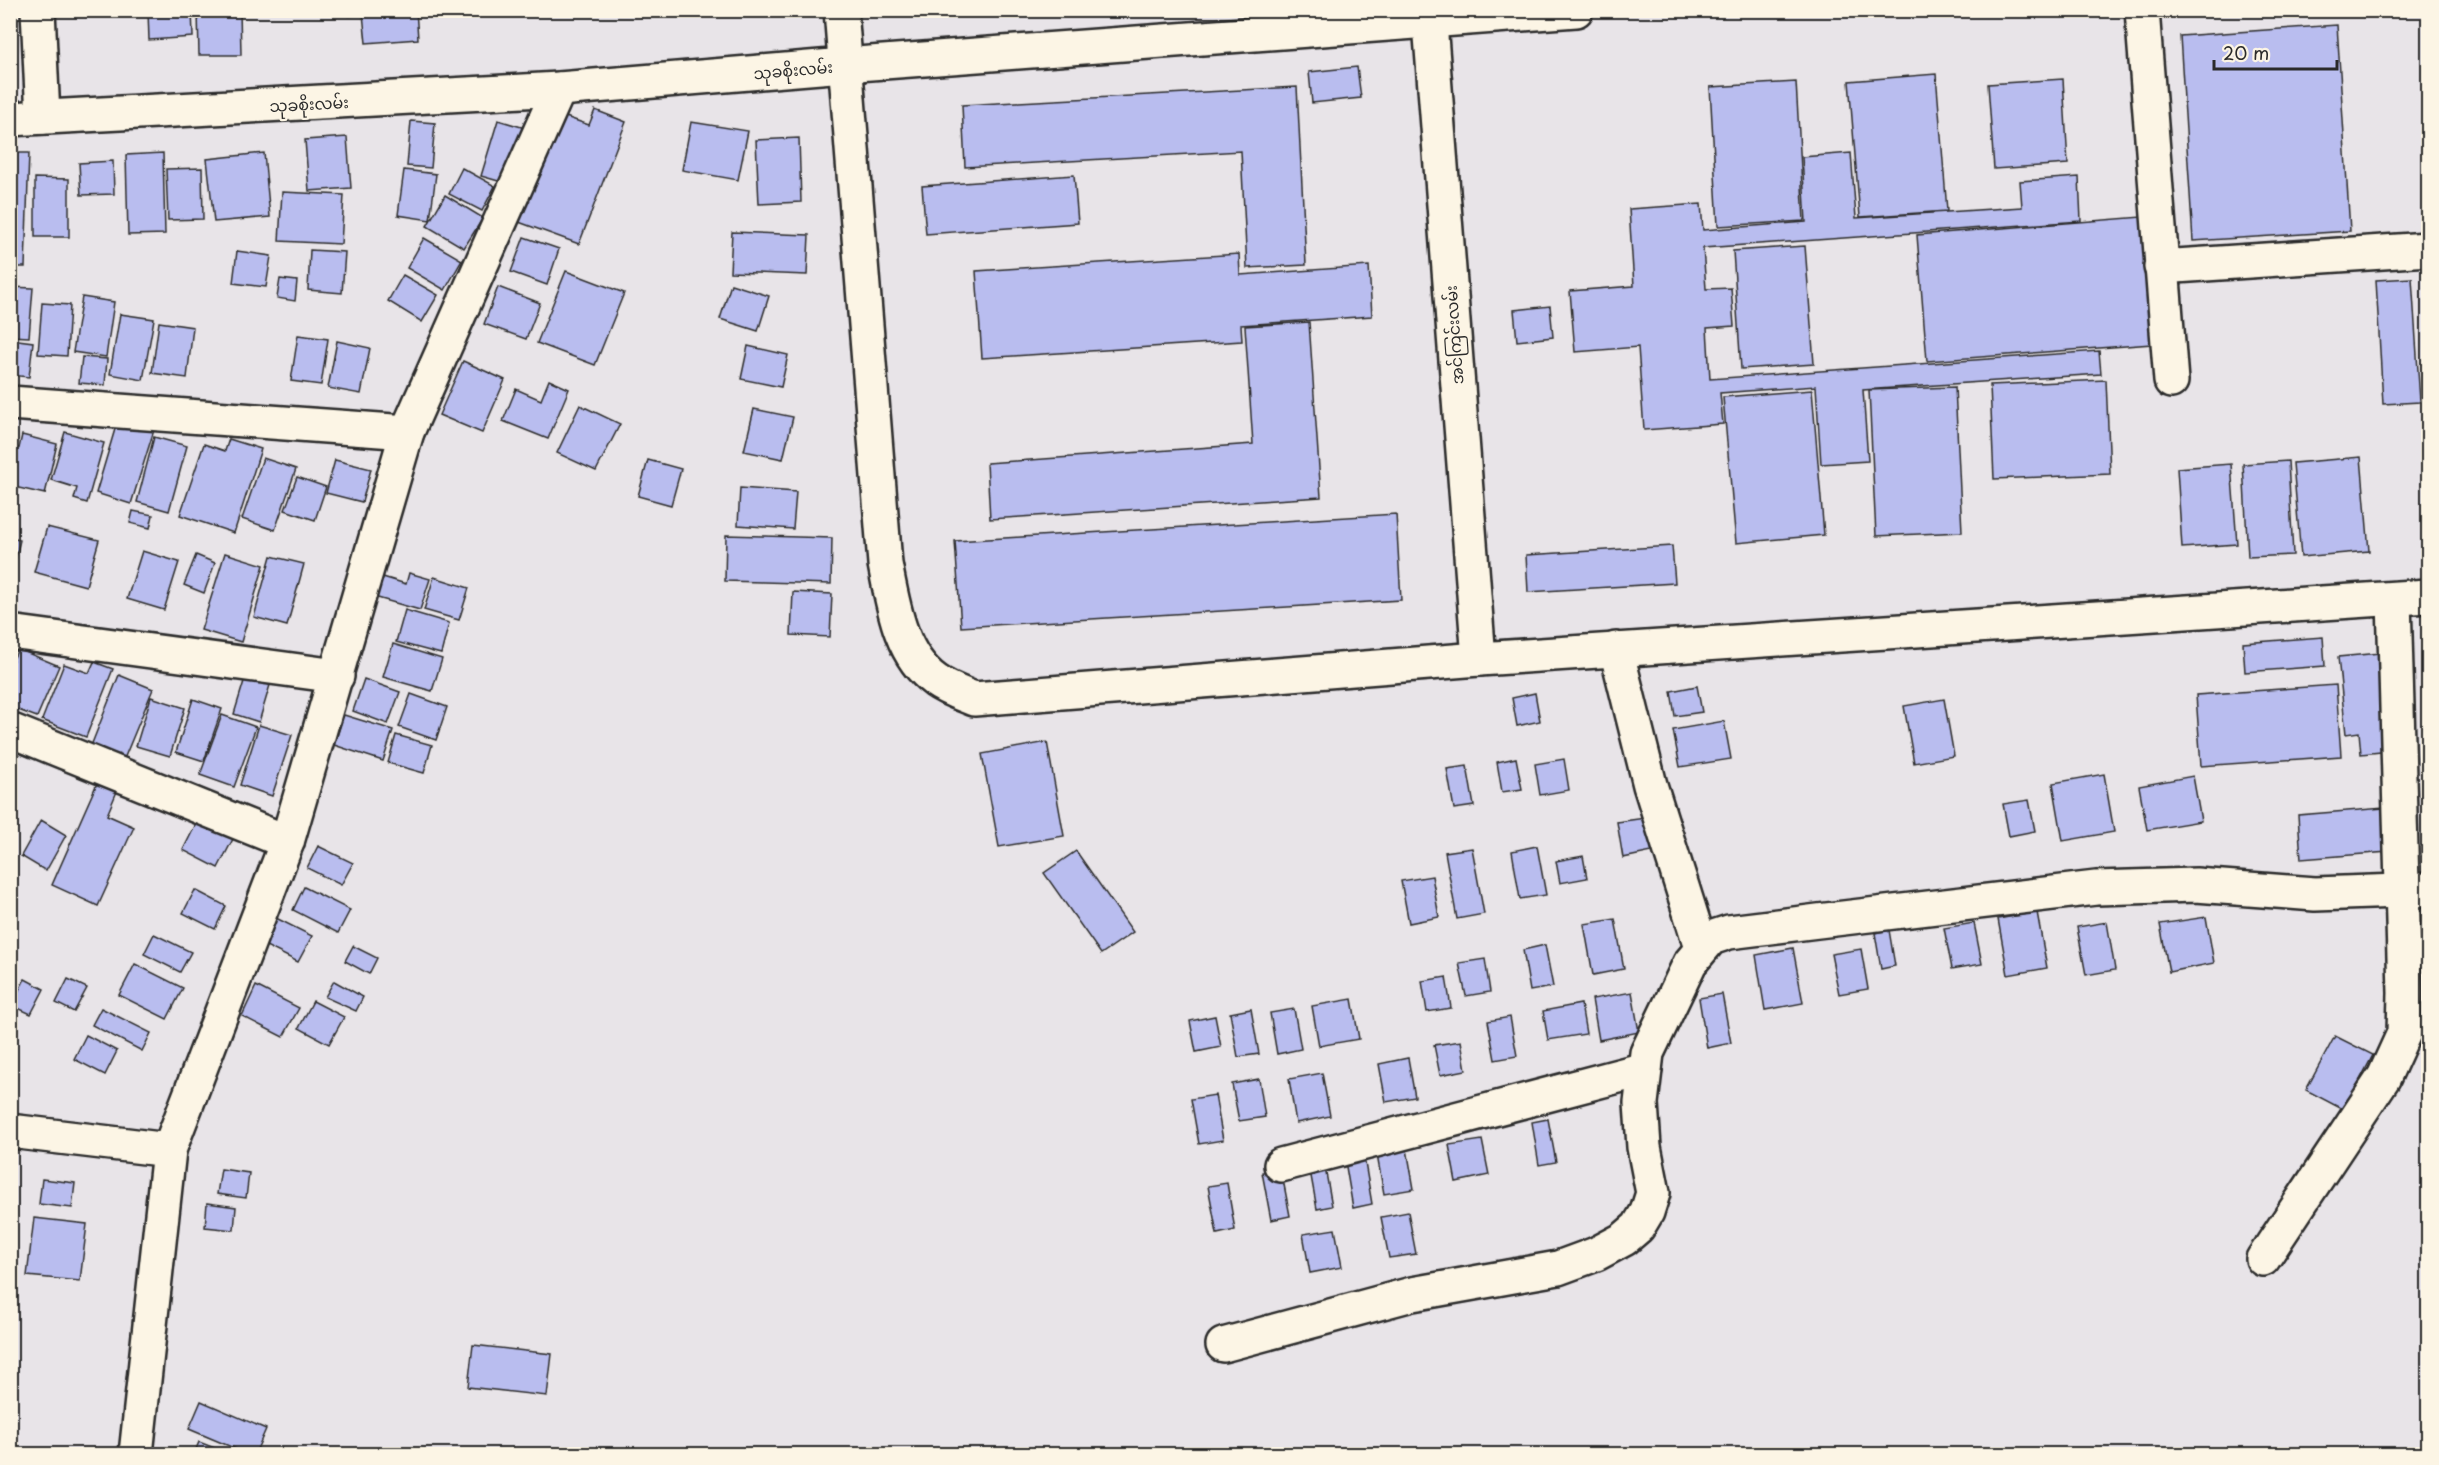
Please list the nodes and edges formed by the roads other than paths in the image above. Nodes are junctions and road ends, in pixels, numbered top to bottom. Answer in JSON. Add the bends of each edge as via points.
{"nodes":[{"id":1,"x":38,"y":10,"type":"edge"},
{"id":2,"x":841,"y":10,"type":"edge"},
{"id":3,"x":1576,"y":10,"type":"edge"},
{"id":4,"x":2142,"y":10,"type":"edge"},
{"id":5,"x":1429,"y":15,"type":"edge"},
{"id":6,"x":844,"y":65,"type":"junction"},
{"id":7,"x":559,"y":89,"type":"junction"},
{"id":8,"x":43,"y":117,"type":"junction"},
{"id":9,"x":10,"y":119,"type":"edge"},
{"id":10,"x":2428,"y":249,"type":"edge"},
{"id":11,"x":2161,"y":267,"type":"junction"},
{"id":12,"x":2171,"y":381,"type":"dead end"},
{"id":13,"x":10,"y":403,"type":"edge"},
{"id":14,"x":407,"y":432,"type":"junction"},
{"id":15,"x":2428,"y":596,"type":"edge"},
{"id":16,"x":2394,"y":599,"type":"junction"},
{"id":17,"x":10,"y":632,"type":"edge"},
{"id":18,"x":1616,"y":649,"type":"junction"},
{"id":19,"x":1479,"y":659,"type":"junction"},
{"id":20,"x":337,"y":676,"type":"junction"},
{"id":21,"x":10,"y":730,"type":"edge"},
{"id":22,"x":287,"y":842,"type":"junction"},
{"id":23,"x":2415,"y":890,"type":"edge"},
{"id":24,"x":1701,"y":947,"type":"junction"},
{"id":25,"x":1645,"y":1069,"type":"junction"},
{"id":26,"x":10,"y":1131,"type":"edge"},
{"id":27,"x":169,"y":1150,"type":"junction"},
{"id":28,"x":1281,"y":1165,"type":"dead end"},
{"id":29,"x":2263,"y":1259,"type":"dead end"},
{"id":30,"x":1222,"y":1346,"type":"dead end"},
{"id":31,"x":136,"y":1455,"type":"edge"}],
"edges":[{"from":1,"to":8,"type":"street"},
{"from":2,"to":6,"type":"street"},
{"from":3,"to":5,"type":"street","name":"သုခစိုးလမ်း"},
{"from":4,"to":11,"type":"street"},
{"from":5,"to":6,"type":"street","name":"သုခစိုးလမ်း"},
{"from":5,"to":19,"type":"street","name":"အင်ကြင်းလမ်း"},
{"from":6,"to":7,"type":"street","name":"သုခစိုးလမ်း"},
{"from":6,"to":19,"type":"street","via":[[885,564],[896,619],[915,660],[936,681],[974,699]]},
{"from":7,"to":8,"type":"street","name":"သုခစိုးလမ်း"},
{"from":7,"to":14,"type":"street"},
{"from":8,"to":9,"type":"street","name":"သုခစိုးလမ်း"},
{"from":10,"to":11,"type":"street"},
{"from":11,"to":12,"type":"street"},
{"from":13,"to":14,"type":"street"},
{"from":14,"to":20,"type":"street"},
{"from":15,"to":16,"type":"street"},
{"from":16,"to":18,"type":"street"},
{"from":16,"to":23,"type":"street"},
{"from":17,"to":20,"type":"street"},
{"from":18,"to":19,"type":"street"},
{"from":18,"to":24,"type":"street","via":[[1650,785]]},
{"from":20,"to":22,"type":"street"},
{"from":21,"to":22,"type":"street"},
{"from":22,"to":27,"type":"street"},
{"from":23,"to":24,"type":"street","via":[[2314,894],[2196,885],[2096,888],[1729,932],[1711,938]]},
{"from":23,"to":29,"type":"street","via":[[2404,1033],[2384,1077]]},
{"from":24,"to":25,"type":"street","via":[[1647,1053]]},
{"from":25,"to":28,"type":"street"},
{"from":25,"to":30,"type":"street","via":[[1641,1103],[1653,1192],[1638,1227],[1624,1239],[1558,1269],[1412,1294]]},
{"from":26,"to":27,"type":"street"},
{"from":27,"to":31,"type":"street"}]}
